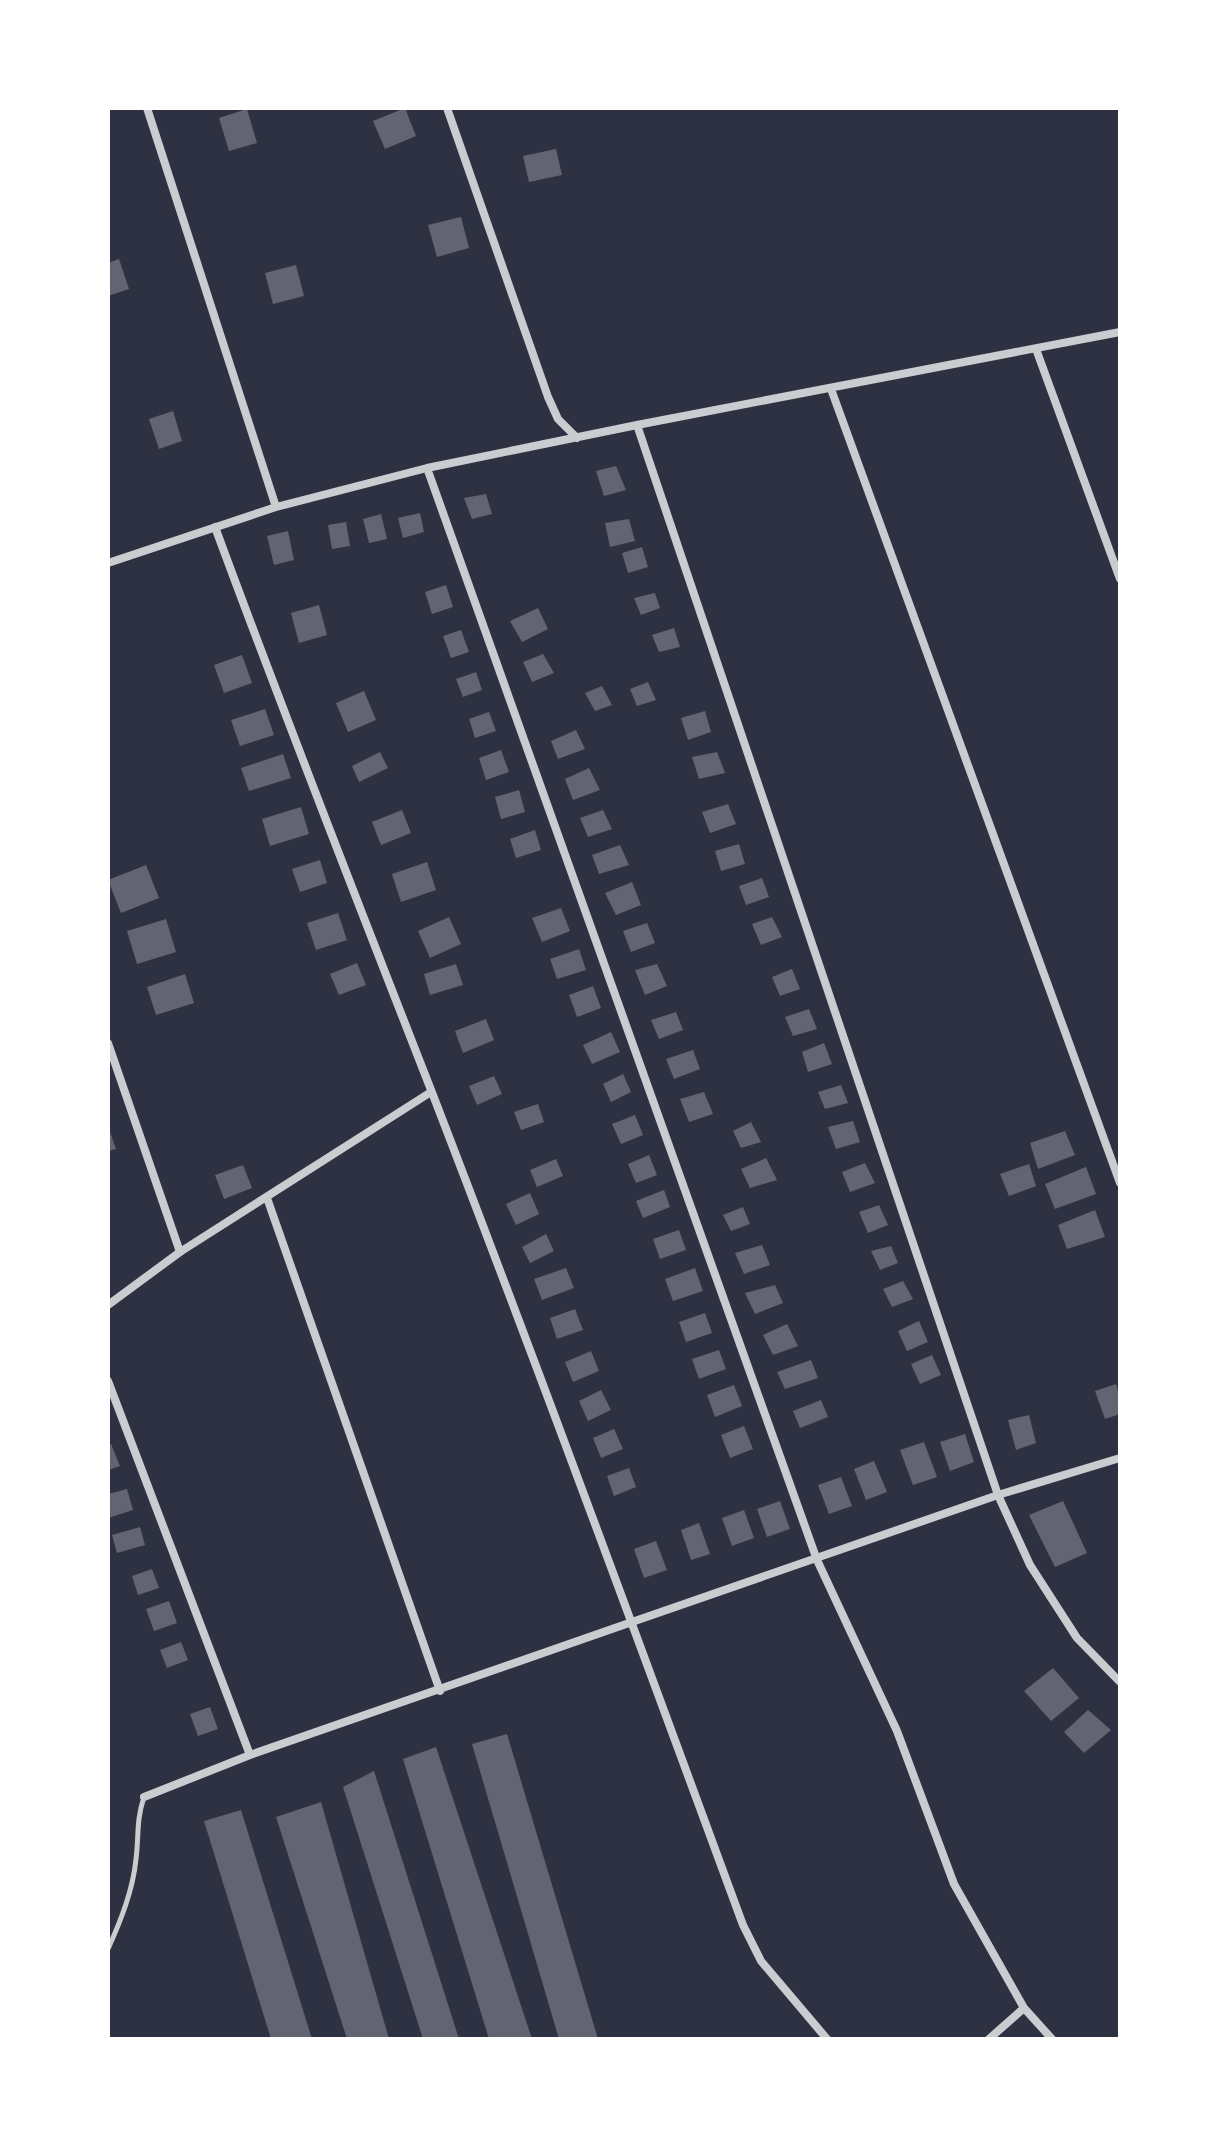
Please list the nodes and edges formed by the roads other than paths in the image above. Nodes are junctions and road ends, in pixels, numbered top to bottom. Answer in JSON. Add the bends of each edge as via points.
{"nodes":[{"id":1,"x":147,"y":108,"type":"edge"},
{"id":2,"x":447,"y":108,"type":"edge"},
{"id":3,"x":1120,"y":332,"type":"edge"},
{"id":4,"x":1036,"y":349,"type":"junction"},
{"id":5,"x":831,"y":389,"type":"junction"},
{"id":6,"x":637,"y":425,"type":"junction"},
{"id":7,"x":577,"y":438,"type":"junction"},
{"id":8,"x":427,"y":468,"type":"junction"},
{"id":9,"x":276,"y":507,"type":"junction"},
{"id":10,"x":215,"y":527,"type":"junction"},
{"id":11,"x":108,"y":563,"type":"edge"},
{"id":12,"x":1120,"y":579,"type":"edge"},
{"id":13,"x":108,"y":1043,"type":"edge"},
{"id":14,"x":431,"y":1092,"type":"junction"},
{"id":15,"x":1120,"y":1183,"type":"edge"},
{"id":16,"x":267,"y":1198,"type":"junction"},
{"id":17,"x":180,"y":1252,"type":"junction"},
{"id":18,"x":108,"y":1305,"type":"edge"},
{"id":19,"x":108,"y":1381,"type":"edge"},
{"id":20,"x":1120,"y":1458,"type":"edge"},
{"id":21,"x":998,"y":1495,"type":"junction"},
{"id":22,"x":817,"y":1560,"type":"junction"},
{"id":23,"x":632,"y":1622,"type":"junction"},
{"id":24,"x":1120,"y":1682,"type":"edge"},
{"id":25,"x":440,"y":1691,"type":"junction"},
{"id":26,"x":250,"y":1755,"type":"junction"},
{"id":27,"x":144,"y":1797,"type":"joint"},
{"id":28,"x":108,"y":1949,"type":"edge"},
{"id":29,"x":1024,"y":2008,"type":"junction"},
{"id":30,"x":827,"y":2039,"type":"edge"},
{"id":31,"x":989,"y":2039,"type":"edge"},
{"id":32,"x":1052,"y":2039,"type":"edge"}],
"edges":[{"from":1,"to":9,"type":"street"},
{"from":2,"to":7,"type":"street","via":[[548,397],[558,419]]},
{"from":3,"to":4,"type":"street"},
{"from":4,"to":5,"type":"street"},
{"from":4,"to":12,"type":"street"},
{"from":5,"to":6,"type":"street"},
{"from":5,"to":15,"type":"street"},
{"from":6,"to":7,"type":"street"},
{"from":6,"to":21,"type":"street"},
{"from":7,"to":8,"type":"street"},
{"from":8,"to":9,"type":"street"},
{"from":8,"to":22,"type":"street"},
{"from":9,"to":10,"type":"street"},
{"from":10,"to":11,"type":"street"},
{"from":10,"to":14,"type":"street"},
{"from":13,"to":17,"type":"street"},
{"from":14,"to":16,"type":"street"},
{"from":14,"to":23,"type":"street"},
{"from":16,"to":17,"type":"street"},
{"from":16,"to":25,"type":"street"},
{"from":17,"to":18,"type":"street"},
{"from":19,"to":26,"type":"street"},
{"from":20,"to":21,"type":"street"},
{"from":21,"to":22,"type":"street"},
{"from":21,"to":24,"type":"street","via":[[1030,1565],[1077,1638]]},
{"from":22,"to":23,"type":"street"},
{"from":22,"to":29,"type":"street","via":[[897,1731],[954,1884]]},
{"from":23,"to":25,"type":"street"},
{"from":23,"to":30,"type":"street","via":[[743,1925],[761,1961]]},
{"from":25,"to":26,"type":"street"},
{"from":26,"to":27,"type":"street"},
{"from":27,"to":28,"type":"lane","via":[[133,1881]]},
{"from":29,"to":31,"type":"street"},
{"from":29,"to":32,"type":"street"}]}
